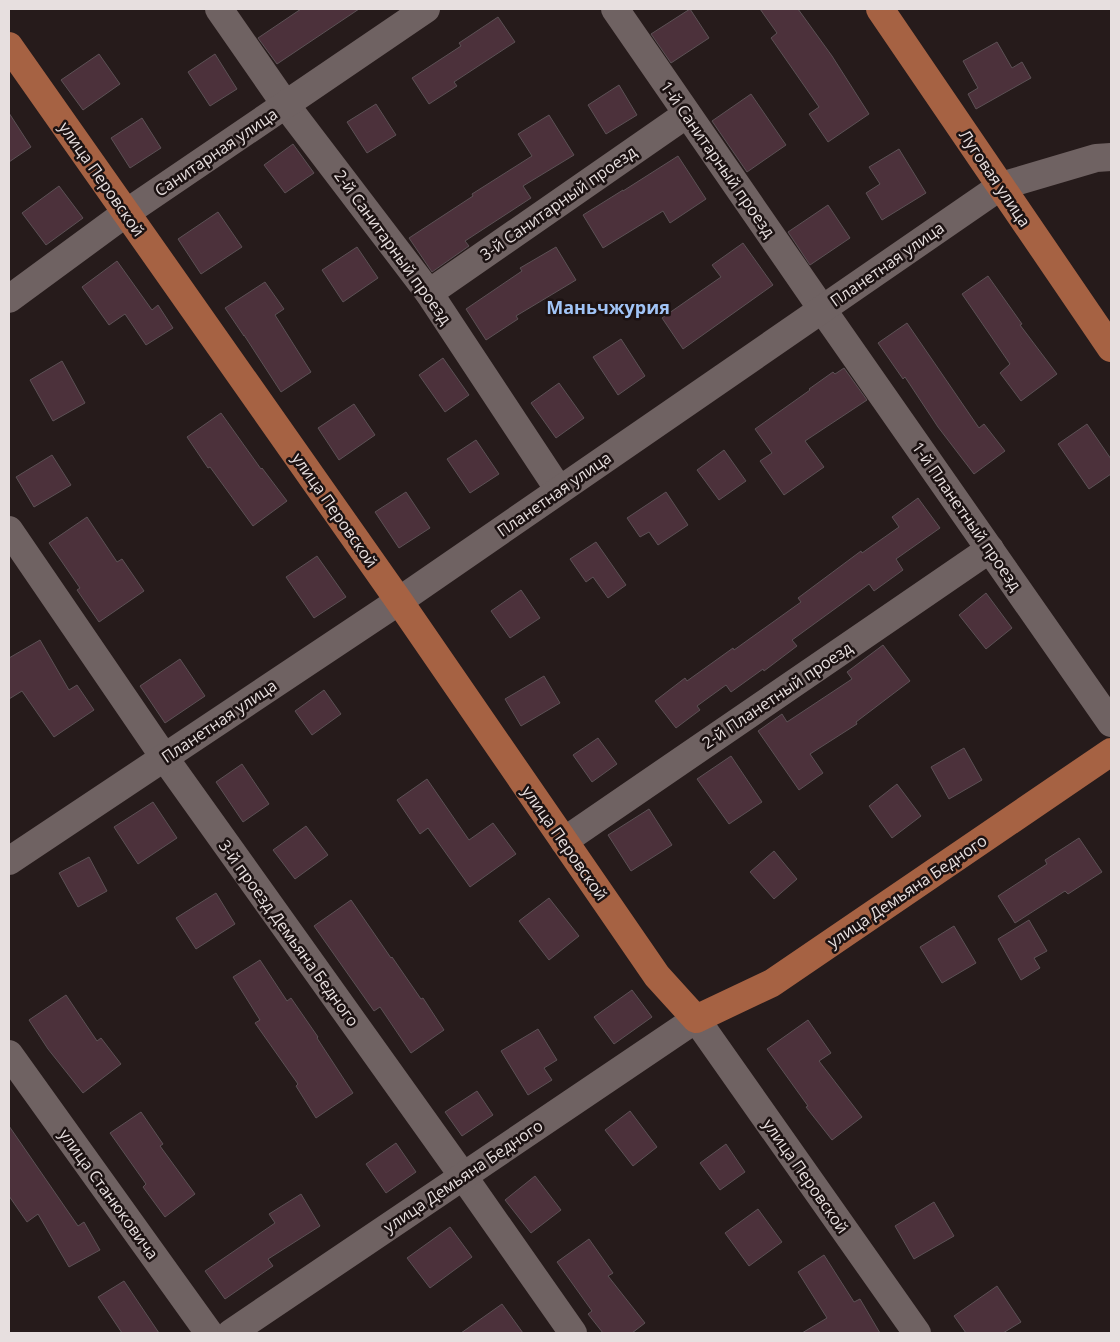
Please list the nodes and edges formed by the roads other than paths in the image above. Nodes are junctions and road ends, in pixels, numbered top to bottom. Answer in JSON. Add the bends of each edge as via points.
{"nodes":[{"id":1,"x":219,"y":9,"type":"edge"},
{"id":2,"x":426,"y":9,"type":"edge"},
{"id":3,"x":615,"y":9,"type":"edge"},
{"id":4,"x":880,"y":9,"type":"edge"},
{"id":5,"x":9,"y":46,"type":"edge"},
{"id":6,"x":285,"y":104,"type":"junction"},
{"id":7,"x":687,"y":114,"type":"junction"},
{"id":8,"x":1111,"y":157,"type":"edge"},
{"id":9,"x":1000,"y":186,"type":"junction"},
{"id":10,"x":126,"y":213,"type":"junction"},
{"id":11,"x":429,"y":293,"type":"junction"},
{"id":12,"x":9,"y":299,"type":"edge"},
{"id":13,"x":822,"y":309,"type":"junction"},
{"id":14,"x":1111,"y":348,"type":"edge"},
{"id":15,"x":560,"y":490,"type":"junction"},
{"id":16,"x":9,"y":530,"type":"edge"},
{"id":17,"x":990,"y":549,"type":"junction"},
{"id":18,"x":399,"y":602,"type":"junction"},
{"id":19,"x":1111,"y":723,"type":"edge"},
{"id":20,"x":1111,"y":752,"type":"edge"},
{"id":21,"x":164,"y":758,"type":"junction"},
{"id":22,"x":564,"y":841,"type":"junction"},
{"id":23,"x":9,"y":861,"type":"edge"},
{"id":24,"x":696,"y":1019,"type":"junction"},
{"id":25,"x":9,"y":1054,"type":"edge"},
{"id":26,"x":463,"y":1176,"type":"junction"},
{"id":27,"x":209,"y":1333,"type":"edge"},
{"id":28,"x":231,"y":1333,"type":"edge"},
{"id":29,"x":573,"y":1333,"type":"edge"},
{"id":30,"x":917,"y":1333,"type":"edge"}],
"edges":[{"from":1,"to":6,"type":"street","name":"2-й Санитарный проезд"},
{"from":2,"to":6,"type":"street","name":"Санитарная улица"},
{"from":3,"to":7,"type":"street","name":"1-й Санитарный проезд"},
{"from":4,"to":9,"type":"main road","name":"Луговая улица"},
{"from":5,"to":10,"type":"main road","name":"улица Перовской"},
{"from":6,"to":10,"type":"street","name":"Санитарная улица"},
{"from":6,"to":11,"type":"street","name":"2-й Санитарный проезд"},
{"from":7,"to":11,"type":"street","name":"3-й Санитарный проезд"},
{"from":7,"to":13,"type":"street","name":"1-й Санитарный проезд"},
{"from":8,"to":9,"type":"street","name":"Планетная улица","via":[[1096,158]]},
{"from":9,"to":13,"type":"street","name":"Планетная улица"},
{"from":9,"to":14,"type":"main road","name":"Луговая улица"},
{"from":10,"to":12,"type":"street","name":"Санитарная улица"},
{"from":10,"to":18,"type":"main road","name":"улица Перовской"},
{"from":11,"to":15,"type":"street","name":"2-й Санитарный проезд"},
{"from":13,"to":15,"type":"street","name":"Планетная улица"},
{"from":13,"to":17,"type":"street","name":"1-й Планетный проезд"},
{"from":15,"to":18,"type":"street","name":"Планетная улица"},
{"from":16,"to":21,"type":"street","name":"3-й проезд Демьяна Бедного"},
{"from":17,"to":19,"type":"street","name":"1-й Планетный проезд"},
{"from":17,"to":22,"type":"street","name":"2-й Планетный проезд"},
{"from":18,"to":21,"type":"street","name":"Планетная улица"},
{"from":18,"to":22,"type":"main road","name":"улица Перовской"},
{"from":20,"to":24,"type":"main road","name":"улица Демьяна Бедного","via":[[772,984]]},
{"from":21,"to":23,"type":"street","name":"Планетная улица"},
{"from":21,"to":26,"type":"street","name":"3-й проезд Демьяна Бедного"},
{"from":22,"to":24,"type":"main road","name":"улица Перовской","via":[[657,976]]},
{"from":24,"to":26,"type":"street","name":"улица Демьяна Бедного"},
{"from":24,"to":30,"type":"street","name":"улица Перовской"},
{"from":25,"to":27,"type":"street","name":"улица Станюковича"},
{"from":26,"to":28,"type":"street","name":"улица Демьяна Бедного"},
{"from":26,"to":29,"type":"street","name":"3-й проезд Демьяна Бедного"}]}
